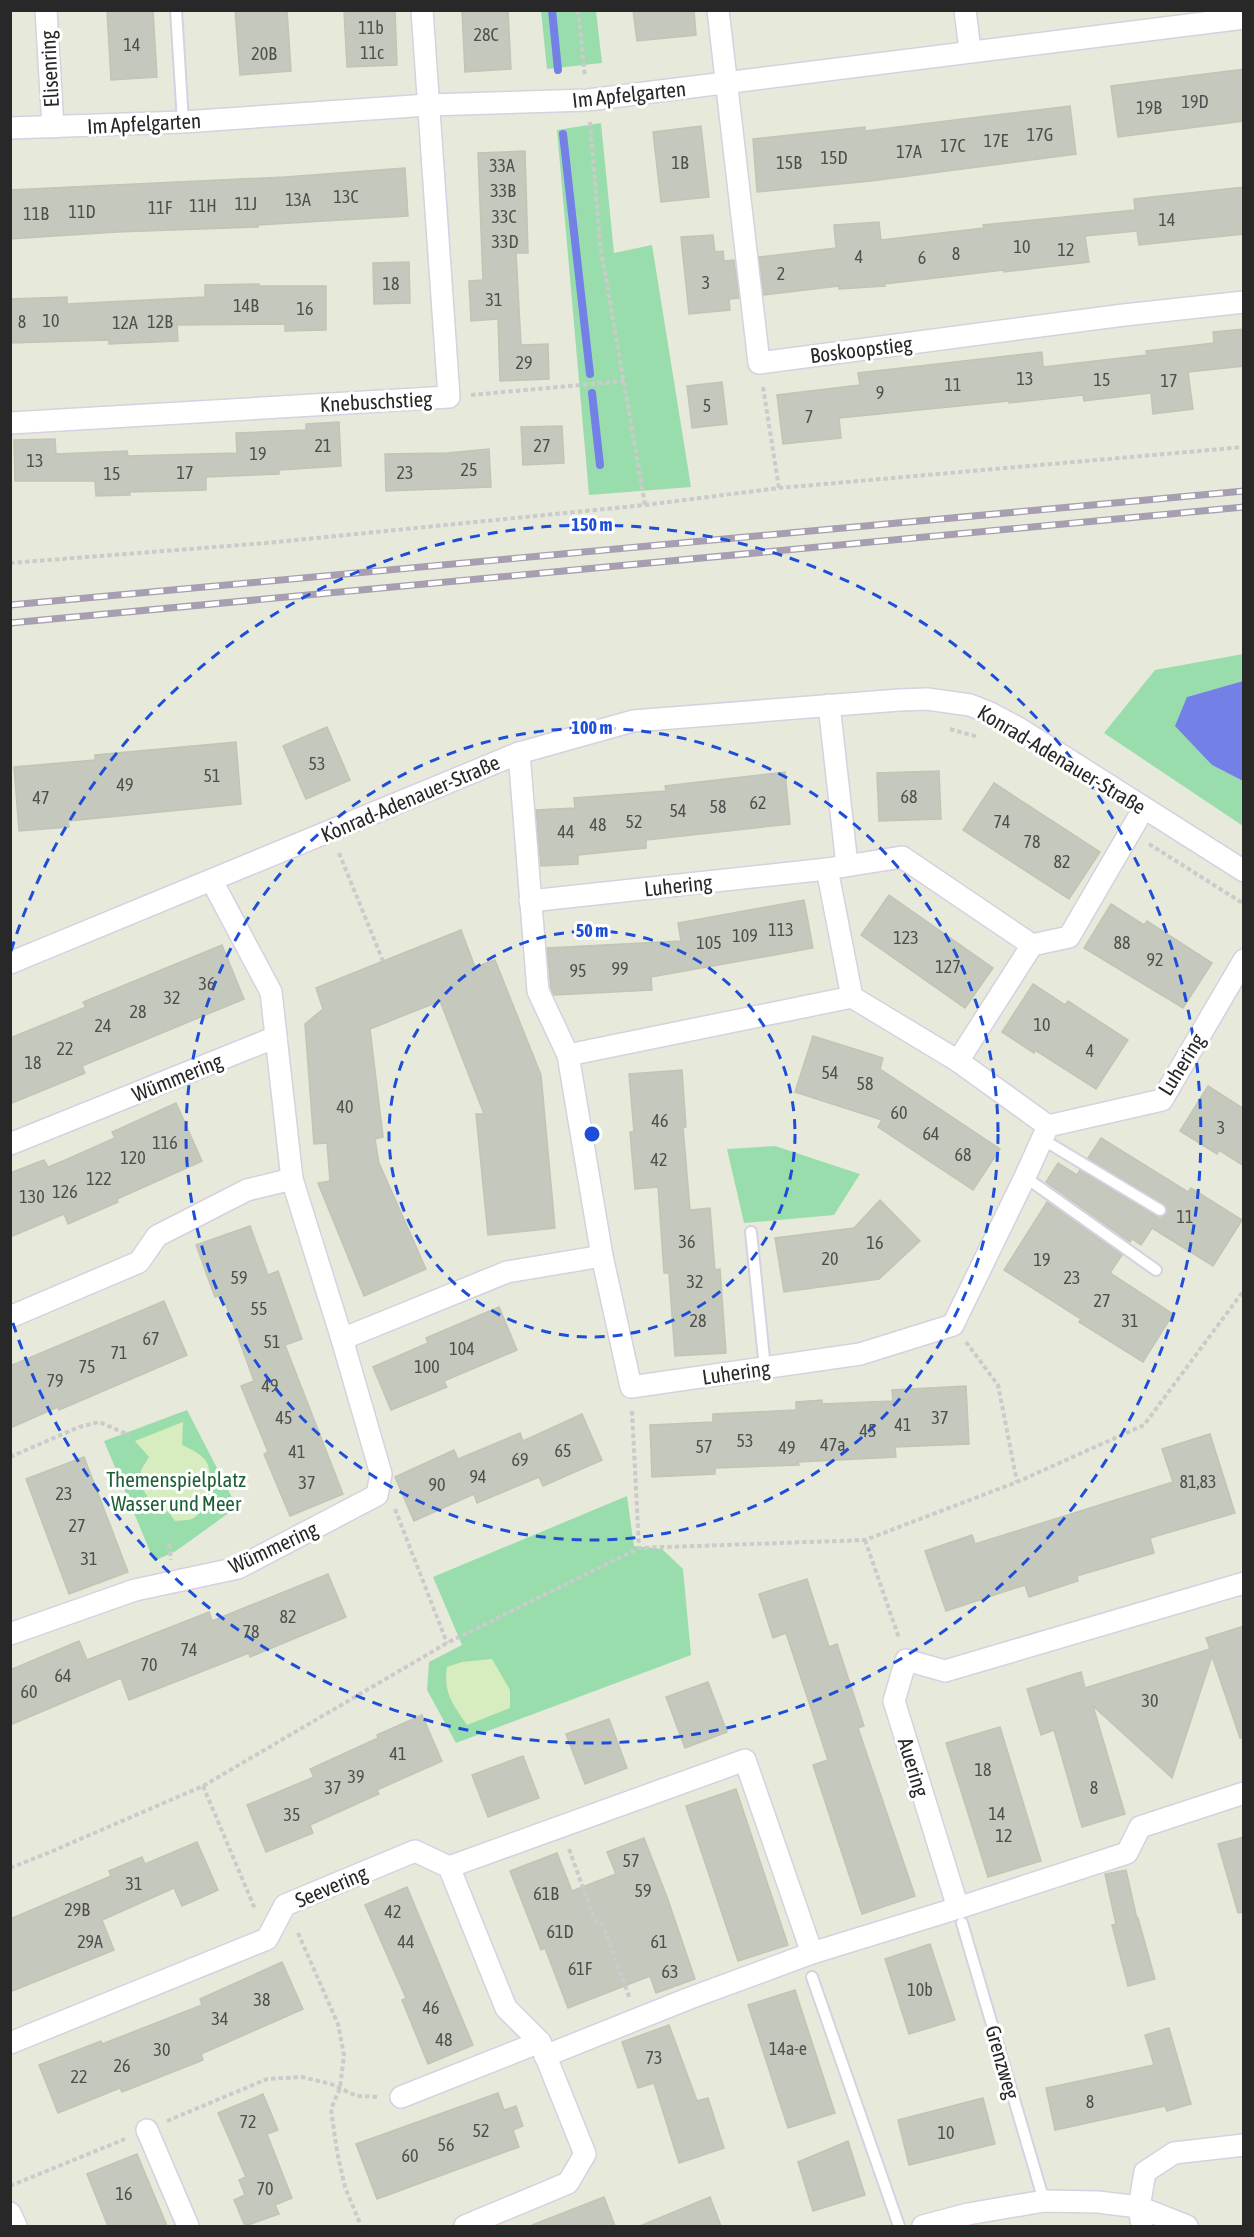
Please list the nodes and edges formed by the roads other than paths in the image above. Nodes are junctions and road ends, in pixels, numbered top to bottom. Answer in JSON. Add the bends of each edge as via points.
{"nodes":[{"id":1,"x":46,"y":10,"type":"edge"},
{"id":2,"x":176,"y":10,"type":"edge"},
{"id":3,"x":422,"y":10,"type":"edge"},
{"id":4,"x":718,"y":10,"type":"edge"},
{"id":5,"x":965,"y":10,"type":"edge"},
{"id":6,"x":1219,"y":16,"type":"edge"},
{"id":7,"x":1244,"y":18,"type":"edge"},
{"id":8,"x":970,"y":51,"type":"junction"},
{"id":9,"x":726,"y":82,"type":"junction"},
{"id":10,"x":428,"y":105,"type":"junction"},
{"id":11,"x":183,"y":122,"type":"junction"},
{"id":12,"x":53,"y":127,"type":"junction"},
{"id":13,"x":10,"y":128,"type":"edge"},
{"id":14,"x":1244,"y":302,"type":"edge"},
{"id":15,"x":10,"y":423,"type":"edge"},
{"id":16,"x":829,"y":705,"type":"junction"},
{"id":17,"x":519,"y":753,"type":"junction"},
{"id":18,"x":1144,"y":808,"type":"junction"},
{"id":19,"x":837,"y":867,"type":"junction"},
{"id":20,"x":1244,"y":871,"type":"edge"},
{"id":21,"x":212,"y":881,"type":"junction"},
{"id":22,"x":530,"y":901,"type":"junction"},
{"id":23,"x":1032,"y":945,"type":"junction"},
{"id":24,"x":1244,"y":960,"type":"edge"},
{"id":25,"x":10,"y":963,"type":"edge"},
{"id":26,"x":852,"y":997,"type":"junction"},
{"id":27,"x":276,"y":1037,"type":"junction"},
{"id":28,"x":568,"y":1055,"type":"junction"},
{"id":29,"x":958,"y":1061,"type":"junction"},
{"id":30,"x":1045,"y":1132,"type":"junction"},
{"id":31,"x":10,"y":1143,"type":"edge"},
{"id":32,"x":1025,"y":1177,"type":"junction"},
{"id":33,"x":292,"y":1179,"type":"junction"},
{"id":34,"x":1160,"y":1210,"type":"dead end"},
{"id":35,"x":751,"y":1232,"type":"dead end"},
{"id":36,"x":602,"y":1256,"type":"junction"},
{"id":37,"x":1156,"y":1270,"type":"dead end"},
{"id":38,"x":10,"y":1317,"type":"edge"},
{"id":39,"x":342,"y":1339,"type":"junction"},
{"id":40,"x":765,"y":1368,"type":"junction"},
{"id":41,"x":1244,"y":1583,"type":"edge"},
{"id":42,"x":10,"y":1634,"type":"edge"},
{"id":43,"x":1244,"y":1794,"type":"edge"},
{"id":44,"x":449,"y":1868,"type":"junction"},
{"id":45,"x":960,"y":1916,"type":"junction"},
{"id":46,"x":812,"y":1953,"type":"junction"},
{"id":47,"x":812,"y":1977,"type":"dead end"},
{"id":48,"x":10,"y":2043,"type":"edge"},
{"id":49,"x":543,"y":2049,"type":"junction"},
{"id":50,"x":401,"y":2097,"type":"road end"},
{"id":51,"x":147,"y":2130,"type":"dead end"},
{"id":52,"x":1244,"y":2145,"type":"edge"},
{"id":53,"x":1044,"y":2201,"type":"junction"},
{"id":54,"x":10,"y":2213,"type":"edge"},
{"id":55,"x":1140,"y":2217,"type":"edge"},
{"id":56,"x":16,"y":2226,"type":"edge"},
{"id":57,"x":188,"y":2226,"type":"edge"},
{"id":58,"x":465,"y":2226,"type":"edge"},
{"id":59,"x":899,"y":2226,"type":"edge"},
{"id":60,"x":923,"y":2226,"type":"edge"},
{"id":61,"x":1187,"y":2226,"type":"edge"}],
"edges":[{"from":1,"to":12,"type":"street","name":"Elisenring"},
{"from":2,"to":11,"type":"lane"},
{"from":3,"to":10,"type":"street"},
{"from":4,"to":9,"type":"street"},
{"from":5,"to":8,"type":"street"},
{"from":6,"to":7,"type":"street","name":"Im Apfelgarten"},
{"from":6,"to":8,"type":"street","name":"Im Apfelgarten"},
{"from":8,"to":9,"type":"street","name":"Im Apfelgarten"},
{"from":9,"to":10,"type":"street","name":"Im Apfelgarten","via":[[588,100]]},
{"from":9,"to":14,"type":"street","name":"Boskoopstieg","via":[[759,363]]},
{"from":10,"to":11,"type":"street","name":"Im Apfelgarten"},
{"from":10,"to":15,"type":"street","name":"Knebuschstieg","via":[[449,397]]},
{"from":11,"to":12,"type":"street","name":"Im Apfelgarten"},
{"from":12,"to":13,"type":"street","name":"Im Apfelgarten"},
{"from":16,"to":17,"type":"street","name":"Konrad-Adenauer-Straße","via":[[633,721]]},
{"from":16,"to":18,"type":"street","name":"Konrad-Adenauer-Straße","via":[[927,699],[970,705],[1020,729]]},
{"from":16,"to":19,"type":"street"},
{"from":17,"to":21,"type":"street","name":"Konrad-Adenauer-Straße"},
{"from":17,"to":22,"type":"street"},
{"from":18,"to":20,"type":"street","name":"Konrad-Adenauer-Straße"},
{"from":18,"to":23,"type":"street","via":[[1070,937]]},
{"from":19,"to":22,"type":"street","name":"Luhering"},
{"from":19,"to":23,"type":"street","name":"Luhering","via":[[902,857]]},
{"from":19,"to":26,"type":"street"},
{"from":21,"to":25,"type":"street","name":"Konrad-Adenauer-Straße"},
{"from":21,"to":27,"type":"street","via":[[271,992]]},
{"from":22,"to":28,"type":"street","via":[[538,991]]},
{"from":23,"to":29,"type":"street"},
{"from":24,"to":30,"type":"street","name":"Luhering","via":[[1162,1100]]},
{"from":26,"to":28,"type":"street"},
{"from":26,"to":29,"type":"street"},
{"from":27,"to":31,"type":"street","name":"Wümmering"},
{"from":27,"to":33,"type":"street"},
{"from":28,"to":36,"type":"street"},
{"from":29,"to":30,"type":"street"},
{"from":30,"to":32,"type":"street"},
{"from":30,"to":34,"type":"lane"},
{"from":32,"to":37,"type":"lane"},
{"from":32,"to":40,"type":"street","name":"Luhering","via":[[953,1325],[860,1354]]},
{"from":33,"to":38,"type":"street","via":[[247,1190],[157,1236],[139,1262]]},
{"from":33,"to":39,"type":"street"},
{"from":35,"to":40,"type":"lane"},
{"from":36,"to":39,"type":"street","via":[[507,1272]]},
{"from":36,"to":40,"type":"street","name":"Luhering","via":[[631,1387]]},
{"from":39,"to":42,"type":"street","name":"Wümmering","via":[[381,1474],[377,1495],[238,1568],[135,1590]]},
{"from":41,"to":45,"type":"street","name":"Auering","via":[[945,1671],[906,1660],[894,1701]]},
{"from":43,"to":45,"type":"street","via":[[1140,1827],[1127,1854]]},
{"from":44,"to":46,"type":"street","via":[[745,1760]]},
{"from":44,"to":48,"type":"street","name":"Seevering","via":[[415,1851],[285,1905],[267,1939]]},
{"from":44,"to":49,"type":"street","via":[[506,2008]]},
{"from":45,"to":46,"type":"street"},
{"from":45,"to":53,"type":"lane","name":"Grenzweg"},
{"from":46,"to":49,"type":"street","via":[[637,2019]]},
{"from":47,"to":59,"type":"lane"},
{"from":49,"to":50,"type":"street"},
{"from":49,"to":58,"type":"street","via":[[585,2154],[568,2183]]},
{"from":51,"to":57,"type":"street"},
{"from":52,"to":55,"type":"street","via":[[1174,2153],[1145,2172]]},
{"from":53,"to":55,"type":"street","via":[[1098,2202]]},
{"from":53,"to":60,"type":"street"},
{"from":54,"to":56,"type":"street"},
{"from":55,"to":61,"type":"street"}]}
